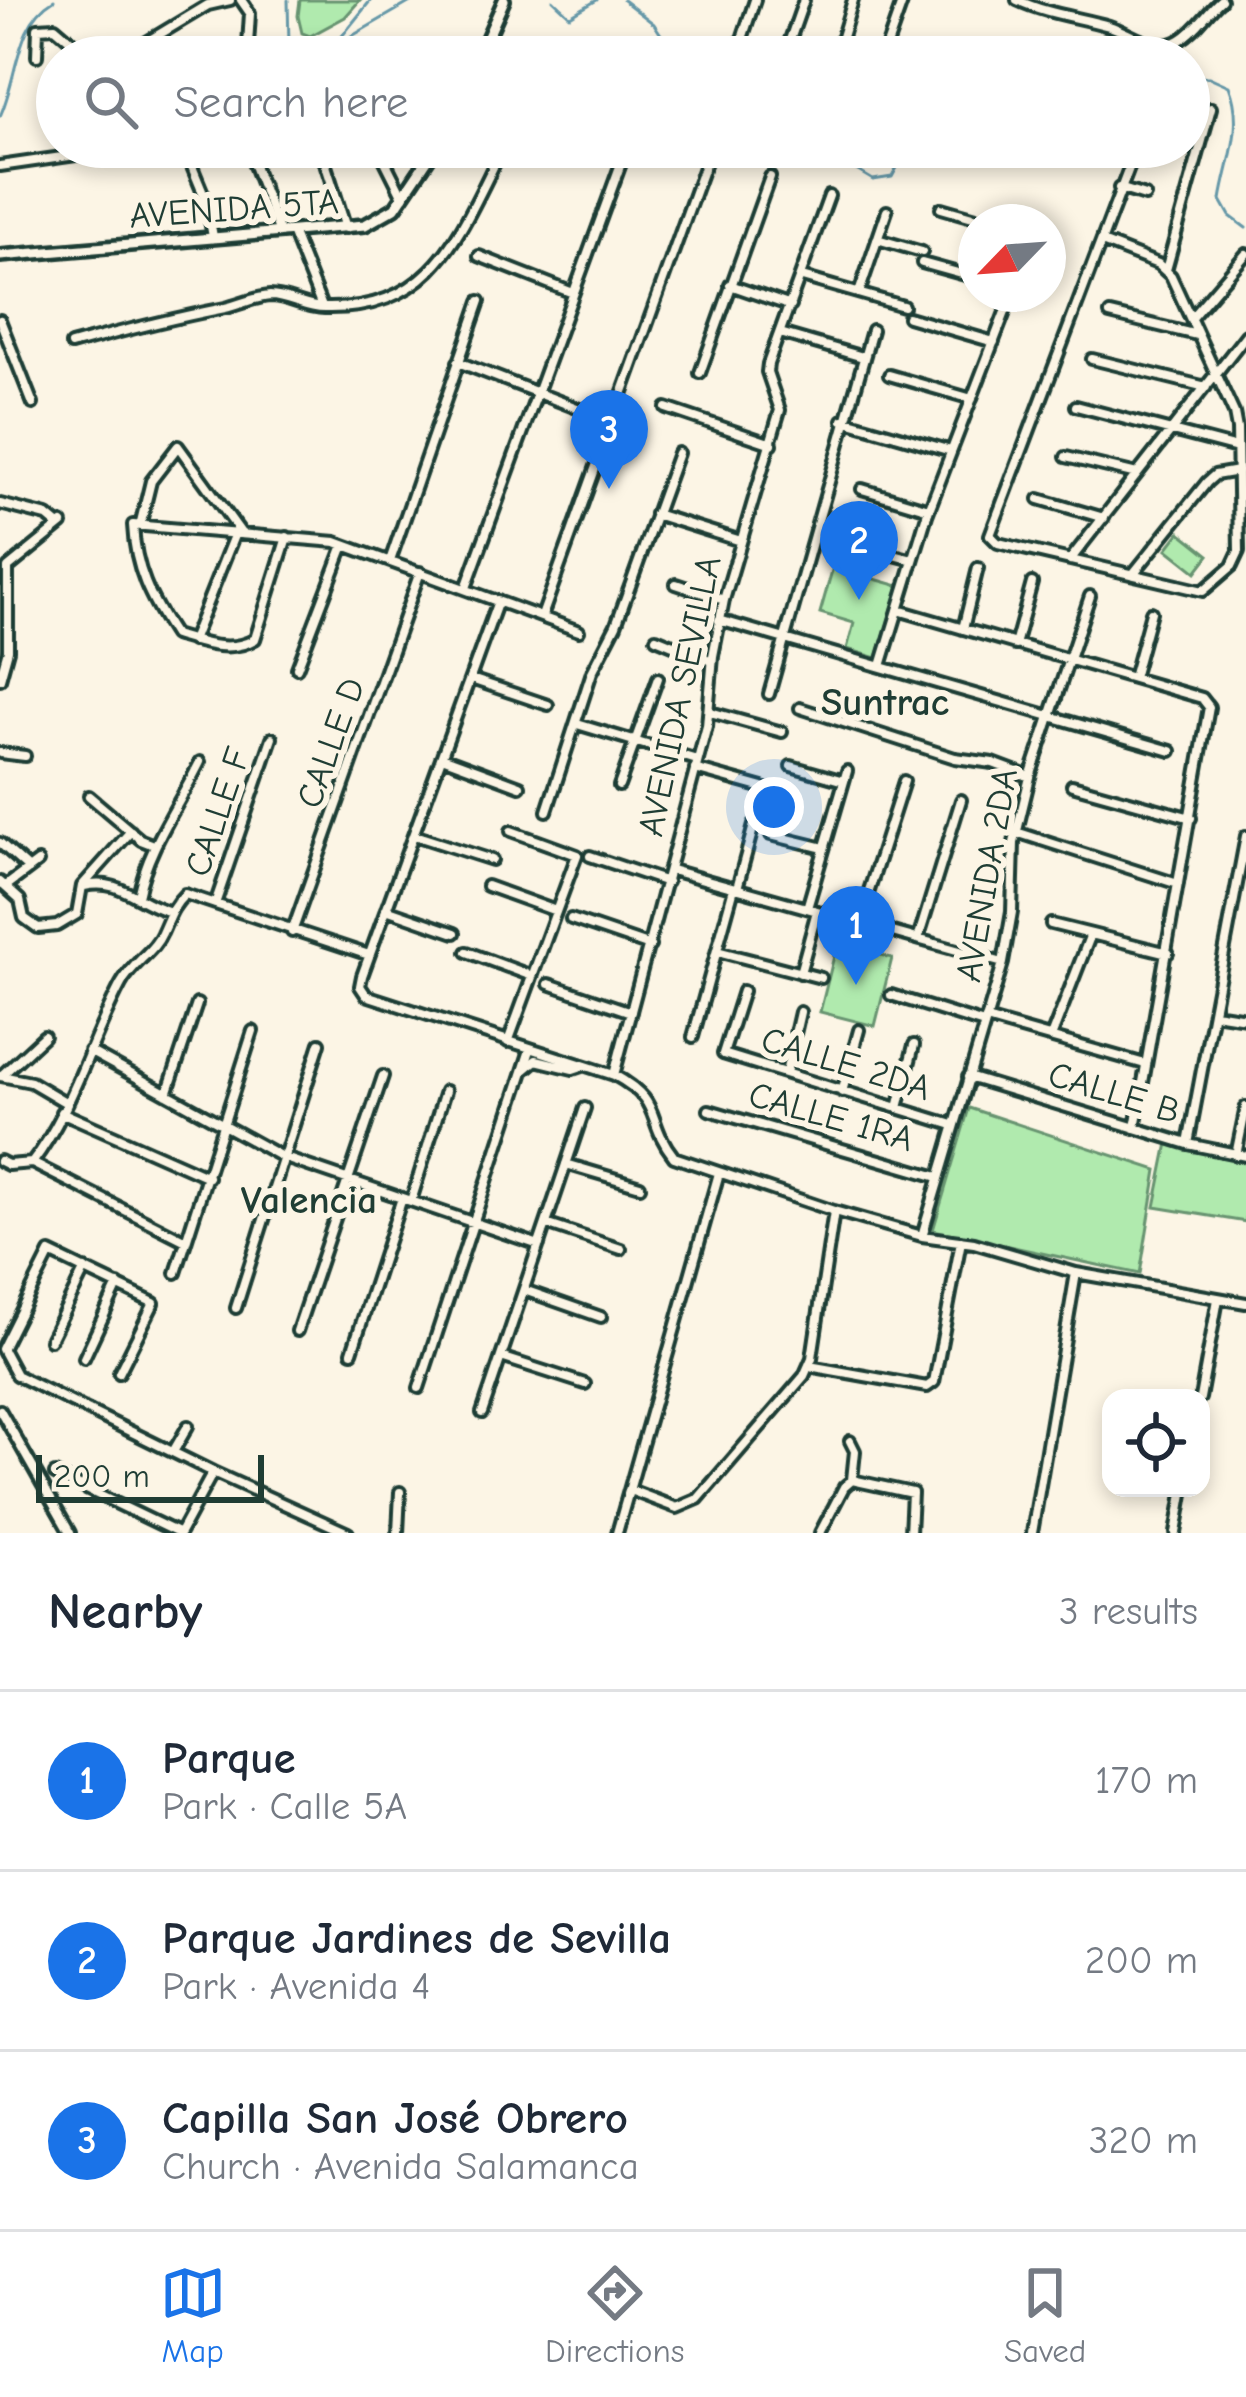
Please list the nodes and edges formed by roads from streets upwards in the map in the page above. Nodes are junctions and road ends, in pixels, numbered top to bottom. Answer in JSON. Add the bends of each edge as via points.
{"nodes":[{"id":1,"x":225,"y":0,"type":"edge"},
{"id":2,"x":242,"y":0,"type":"edge"},
{"id":3,"x":504,"y":0,"type":"edge"},
{"id":4,"x":755,"y":0,"type":"edge"},
{"id":5,"x":804,"y":0,"type":"edge"},
{"id":6,"x":853,"y":0,"type":"edge"},
{"id":7,"x":903,"y":0,"type":"edge"},
{"id":8,"x":1017,"y":0,"type":"edge"},
{"id":9,"x":1221,"y":0,"type":"edge"},
{"id":10,"x":38,"y":36,"type":"edge"},
{"id":11,"x":66,"y":36,"type":"edge"},
{"id":12,"x":157,"y":36,"type":"edge"},
{"id":13,"x":249,"y":36,"type":"edge"},
{"id":14,"x":487,"y":36,"type":"edge"},
{"id":15,"x":743,"y":36,"type":"edge"},
{"id":16,"x":791,"y":36,"type":"edge"},
{"id":17,"x":842,"y":36,"type":"edge"},
{"id":18,"x":890,"y":36,"type":"edge"},
{"id":19,"x":1126,"y":36,"type":"edge"},
{"id":20,"x":1183,"y":36,"type":"edge"},
{"id":21,"x":36,"y":161,"type":"edge"},
{"id":22,"x":0,"y":166,"type":"edge"},
{"id":23,"x":193,"y":168,"type":"edge"},
{"id":24,"x":255,"y":168,"type":"edge"},
{"id":25,"x":327,"y":168,"type":"edge"},
{"id":26,"x":388,"y":168,"type":"edge"},
{"id":27,"x":422,"y":168,"type":"edge"},
{"id":28,"x":493,"y":168,"type":"edge"},
{"id":29,"x":619,"y":168,"type":"edge"},
{"id":30,"x":703,"y":168,"type":"edge"},
{"id":31,"x":1128,"y":168,"type":"edge"},
{"id":32,"x":1192,"y":168,"type":"edge"},
{"id":33,"x":770,"y":177,"type":"dead end"},
{"id":34,"x":1119,"y":188,"type":"junction"},
{"id":35,"x":830,"y":196,"type":"dead end"},
{"id":36,"x":1144,"y":196,"type":"dead end"},
{"id":37,"x":403,"y":197,"type":"junction"},
{"id":38,"x":941,"y":208,"type":"dead end"},
{"id":39,"x":887,"y":212,"type":"dead end"},
{"id":40,"x":958,"y":213,"type":"edge"},
{"id":41,"x":346,"y":229,"type":"junction"},
{"id":42,"x":280,"y":234,"type":"junction"},
{"id":43,"x":293,"y":234,"type":"junction"},
{"id":44,"x":213,"y":237,"type":"junction"},
{"id":45,"x":877,"y":239,"type":"junction"},
{"id":46,"x":1102,"y":242,"type":"junction"},
{"id":47,"x":1246,"y":254,"type":"edge"},
{"id":48,"x":0,"y":256,"type":"edge"},
{"id":49,"x":479,"y":256,"type":"dead end"},
{"id":50,"x":1166,"y":270,"type":"junction"},
{"id":51,"x":958,"y":271,"type":"edge"},
{"id":52,"x":802,"y":278,"type":"junction"},
{"id":53,"x":730,"y":285,"type":"junction"},
{"id":54,"x":573,"y":293,"type":"junction"},
{"id":55,"x":859,"y":293,"type":"junction"},
{"id":56,"x":480,"y":301,"type":"dead end"},
{"id":57,"x":791,"y":306,"type":"junction"},
{"id":58,"x":903,"y":306,"type":"dead end"},
{"id":59,"x":323,"y":308,"type":"junction"},
{"id":60,"x":1005,"y":312,"type":"edge"},
{"id":61,"x":1110,"y":314,"type":"dead end"},
{"id":62,"x":908,"y":317,"type":"dead end"},
{"id":63,"x":1191,"y":319,"type":"junction"},
{"id":64,"x":0,"y":320,"type":"edge"},
{"id":65,"x":872,"y":330,"type":"dead end"},
{"id":66,"x":780,"y":333,"type":"junction"},
{"id":67,"x":1198,"y":335,"type":"junction"},
{"id":68,"x":1246,"y":335,"type":"edge"},
{"id":69,"x":994,"y":342,"type":"junction"},
{"id":70,"x":71,"y":345,"type":"dead end"},
{"id":71,"x":863,"y":357,"type":"junction"},
{"id":72,"x":1092,"y":359,"type":"dead end"},
{"id":73,"x":458,"y":362,"type":"junction"},
{"id":74,"x":700,"y":374,"type":"dead end"},
{"id":75,"x":1216,"y":374,"type":"junction"},
{"id":76,"x":890,"y":375,"type":"dead end"},
{"id":77,"x":1207,"y":387,"type":"junction"},
{"id":78,"x":538,"y":395,"type":"junction"},
{"id":79,"x":972,"y":399,"type":"junction"},
{"id":80,"x":33,"y":404,"type":"dead end"},
{"id":81,"x":1076,"y":406,"type":"dead end"},
{"id":82,"x":666,"y":408,"type":"dead end"},
{"id":83,"x":843,"y":420,"type":"junction"},
{"id":84,"x":613,"y":422,"type":"junction"},
{"id":85,"x":1171,"y":431,"type":"junction"},
{"id":86,"x":1246,"y":433,"type":"edge"},
{"id":87,"x":772,"y":444,"type":"junction"},
{"id":88,"x":1238,"y":445,"type":"junction"},
{"id":89,"x":952,"y":451,"type":"junction"},
{"id":90,"x":678,"y":454,"type":"dead end"},
{"id":91,"x":1066,"y":457,"type":"dead end"},
{"id":92,"x":1238,"y":472,"type":"junction"},
{"id":93,"x":1137,"y":474,"type":"junction"},
{"id":94,"x":862,"y":489,"type":"dead end"},
{"id":95,"x":1039,"y":499,"type":"dead end"},
{"id":96,"x":0,"y":504,"type":"edge"},
{"id":97,"x":929,"y":509,"type":"junction"},
{"id":98,"x":656,"y":514,"type":"junction"},
{"id":99,"x":1104,"y":518,"type":"junction"},
{"id":100,"x":140,"y":526,"type":"junction"},
{"id":101,"x":238,"y":533,"type":"junction"},
{"id":102,"x":287,"y":537,"type":"junction"},
{"id":103,"x":742,"y":541,"type":"junction"},
{"id":104,"x":845,"y":542,"type":"dead end"},
{"id":105,"x":1243,"y":544,"type":"edge"},
{"id":106,"x":344,"y":545,"type":"junction"},
{"id":107,"x":913,"y":560,"type":"junction"},
{"id":108,"x":1070,"y":560,"type":"junction"},
{"id":109,"x":390,"y":561,"type":"junction"},
{"id":110,"x":978,"y":568,"type":"dead end"},
{"id":111,"x":420,"y":572,"type":"junction"},
{"id":112,"x":1133,"y":574,"type":"junction"},
{"id":113,"x":1032,"y":583,"type":"dead end"},
{"id":114,"x":676,"y":584,"type":"dead end"},
{"id":115,"x":466,"y":588,"type":"junction"},
{"id":116,"x":1090,"y":596,"type":"dead end"},
{"id":117,"x":724,"y":600,"type":"junction"},
{"id":118,"x":498,"y":601,"type":"junction"},
{"id":119,"x":898,"y":610,"type":"junction"},
{"id":120,"x":1151,"y":612,"type":"dead end"},
{"id":121,"x":542,"y":616,"type":"junction"},
{"id":122,"x":719,"y":620,"type":"junction"},
{"id":123,"x":963,"y":629,"type":"junction"},
{"id":124,"x":578,"y":631,"type":"dead end"},
{"id":125,"x":656,"y":638,"type":"dead end"},
{"id":126,"x":783,"y":639,"type":"junction"},
{"id":127,"x":192,"y":640,"type":"junction"},
{"id":128,"x":1015,"y":645,"type":"junction"},
{"id":129,"x":1068,"y":660,"type":"junction"},
{"id":130,"x":712,"y":662,"type":"junction"},
{"id":131,"x":881,"y":666,"type":"junction"},
{"id":132,"x":297,"y":668,"type":"dead end"},
{"id":133,"x":658,"y":678,"type":"dead end"},
{"id":134,"x":0,"y":679,"type":"edge"},
{"id":135,"x":471,"y":679,"type":"junction"},
{"id":136,"x":1133,"y":679,"type":"junction"},
{"id":137,"x":769,"y":694,"type":"dead end"},
{"id":138,"x":548,"y":706,"type":"dead end"},
{"id":139,"x":800,"y":708,"type":"dead end"},
{"id":140,"x":710,"y":712,"type":"junction"},
{"id":141,"x":1049,"y":716,"type":"junction"},
{"id":142,"x":577,"y":724,"type":"junction"},
{"id":143,"x":782,"y":732,"type":"dead end"},
{"id":144,"x":272,"y":738,"type":"dead end"},
{"id":145,"x":634,"y":740,"type":"junction"},
{"id":146,"x":1171,"y":752,"type":"dead end"},
{"id":147,"x":0,"y":753,"type":"edge"},
{"id":148,"x":25,"y":756,"type":"dead end"},
{"id":149,"x":442,"y":757,"type":"junction"},
{"id":150,"x":200,"y":763,"type":"dead end"},
{"id":151,"x":696,"y":765,"type":"junction"},
{"id":152,"x":791,"y":766,"type":"dead end"},
{"id":153,"x":847,"y":771,"type":"dead end"},
{"id":154,"x":1030,"y":777,"type":"junction"},
{"id":155,"x":904,"y":781,"type":"dead end"},
{"id":156,"x":844,"y":782,"type":"junction"},
{"id":157,"x":1072,"y":785,"type":"dead end"},
{"id":158,"x":520,"y":786,"type":"dead end"},
{"id":159,"x":619,"y":786,"type":"dead end"},
{"id":160,"x":763,"y":788,"type":"dead end"},
{"id":161,"x":89,"y":796,"type":"dead end"},
{"id":162,"x":961,"y":800,"type":"dead end"},
{"id":163,"x":547,"y":811,"type":"dead end"},
{"id":164,"x":1191,"y":818,"type":"junction"},
{"id":165,"x":754,"y":825,"type":"dead end"},
{"id":166,"x":131,"y":831,"type":"junction"},
{"id":167,"x":511,"y":831,"type":"dead end"},
{"id":168,"x":1016,"y":832,"type":"junction"},
{"id":169,"x":414,"y":835,"type":"junction"},
{"id":170,"x":771,"y":835,"type":"dead end"},
{"id":171,"x":1246,"y":836,"type":"edge"},
{"id":172,"x":0,"y":843,"type":"edge"},
{"id":173,"x":154,"y":845,"type":"junction"},
{"id":174,"x":824,"y":848,"type":"junction"},
{"id":175,"x":590,"y":856,"type":"dead end"},
{"id":176,"x":492,"y":860,"type":"dead end"},
{"id":177,"x":38,"y":862,"type":"dead end"},
{"id":178,"x":1243,"y":868,"type":"edge"},
{"id":179,"x":29,"y":869,"type":"junction"},
{"id":180,"x":670,"y":870,"type":"junction"},
{"id":181,"x":667,"y":882,"type":"junction"},
{"id":182,"x":3,"y":884,"type":"edge"},
{"id":183,"x":1178,"y":884,"type":"junction"},
{"id":184,"x":82,"y":886,"type":"junction"},
{"id":185,"x":487,"y":886,"type":"dead end"},
{"id":186,"x":736,"y":888,"type":"junction"},
{"id":187,"x":138,"y":896,"type":"junction"},
{"id":188,"x":215,"y":904,"type":"junction"},
{"id":189,"x":386,"y":909,"type":"junction"},
{"id":190,"x":812,"y":909,"type":"junction"},
{"id":191,"x":168,"y":911,"type":"junction"},
{"id":192,"x":556,"y":911,"type":"junction"},
{"id":193,"x":571,"y":919,"type":"dead end"},
{"id":194,"x":855,"y":921,"type":"junction"},
{"id":195,"x":1051,"y":923,"type":"dead end"},
{"id":196,"x":292,"y":932,"type":"junction"},
{"id":197,"x":455,"y":933,"type":"dead end"},
{"id":198,"x":1091,"y":934,"type":"junction"},
{"id":199,"x":918,"y":939,"type":"junction"},
{"id":200,"x":650,"y":946,"type":"junction"},
{"id":201,"x":846,"y":948,"type":"dead end"},
{"id":202,"x":717,"y":951,"type":"junction"},
{"id":203,"x":467,"y":952,"type":"dead end"},
{"id":204,"x":1168,"y":953,"type":"junction"},
{"id":205,"x":369,"y":956,"type":"junction"},
{"id":206,"x":1003,"y":962,"type":"junction"},
{"id":207,"x":800,"y":973,"type":"junction"},
{"id":208,"x":532,"y":976,"type":"junction"},
{"id":209,"x":821,"y":978,"type":"dead end"},
{"id":210,"x":549,"y":984,"type":"dead end"},
{"id":211,"x":743,"y":991,"type":"dead end"},
{"id":212,"x":891,"y":995,"type":"dead end"},
{"id":213,"x":196,"y":1004,"type":"dead end"},
{"id":214,"x":632,"y":1012,"type":"junction"},
{"id":215,"x":800,"y":1012,"type":"dead end"},
{"id":216,"x":1214,"y":1013,"type":"junction"},
{"id":217,"x":1246,"y":1018,"type":"edge"},
{"id":218,"x":985,"y":1022,"type":"junction"},
{"id":219,"x":859,"y":1030,"type":"dead end"},
{"id":220,"x":254,"y":1031,"type":"dead end"},
{"id":221,"x":44,"y":1036,"type":"dead end"},
{"id":222,"x":693,"y":1037,"type":"dead end"},
{"id":223,"x":1051,"y":1037,"type":"junction"},
{"id":224,"x":508,"y":1042,"type":"junction"},
{"id":225,"x":320,"y":1043,"type":"dead end"},
{"id":226,"x":914,"y":1045,"type":"dead end"},
{"id":227,"x":530,"y":1049,"type":"junction"},
{"id":228,"x":89,"y":1051,"type":"junction"},
{"id":229,"x":1145,"y":1064,"type":"junction"},
{"id":230,"x":584,"y":1066,"type":"junction"},
{"id":231,"x":523,"y":1071,"type":"junction"},
{"id":232,"x":786,"y":1073,"type":"junction"},
{"id":233,"x":614,"y":1075,"type":"junction"},
{"id":234,"x":383,"y":1076,"type":"dead end"},
{"id":235,"x":1,"y":1077,"type":"edge"},
{"id":236,"x":968,"y":1077,"type":"junction"},
{"id":237,"x":445,"y":1091,"type":"dead end"},
{"id":238,"x":842,"y":1092,"type":"junction"},
{"id":239,"x":167,"y":1094,"type":"junction"},
{"id":240,"x":63,"y":1107,"type":"junction"},
{"id":241,"x":585,"y":1108,"type":"dead end"},
{"id":242,"x":898,"y":1108,"type":"junction"},
{"id":243,"x":1246,"y":1108,"type":"edge"},
{"id":244,"x":709,"y":1110,"type":"dead end"},
{"id":245,"x":953,"y":1125,"type":"junction"},
{"id":246,"x":225,"y":1126,"type":"junction"},
{"id":247,"x":1136,"y":1128,"type":"junction"},
{"id":248,"x":1188,"y":1144,"type":"junction"},
{"id":249,"x":1241,"y":1155,"type":"edge"},
{"id":250,"x":282,"y":1157,"type":"junction"},
{"id":251,"x":0,"y":1161,"type":"edge"},
{"id":252,"x":32,"y":1163,"type":"junction"},
{"id":253,"x":566,"y":1164,"type":"junction"},
{"id":254,"x":719,"y":1173,"type":"junction"},
{"id":255,"x":208,"y":1177,"type":"junction"},
{"id":256,"x":938,"y":1177,"type":"junction"},
{"id":257,"x":349,"y":1180,"type":"junction"},
{"id":258,"x":640,"y":1186,"type":"dead end"},
{"id":259,"x":406,"y":1200,"type":"junction"},
{"id":260,"x":834,"y":1211,"type":"junction"},
{"id":261,"x":473,"y":1222,"type":"junction"},
{"id":262,"x":546,"y":1223,"type":"junction"},
{"id":263,"x":922,"y":1236,"type":"junction"},
{"id":264,"x":962,"y":1240,"type":"junction"},
{"id":265,"x":186,"y":1241,"type":"junction"},
{"id":266,"x":539,"y":1245,"type":"junction"},
{"id":267,"x":621,"y":1249,"type":"dead end"},
{"id":268,"x":85,"y":1269,"type":"junction"},
{"id":269,"x":176,"y":1273,"type":"dead end"},
{"id":270,"x":1076,"y":1273,"type":"junction"},
{"id":271,"x":118,"y":1286,"type":"junction"},
{"id":272,"x":524,"y":1290,"type":"junction"},
{"id":273,"x":1218,"y":1298,"type":"junction"},
{"id":274,"x":1246,"y":1303,"type":"edge"},
{"id":275,"x":236,"y":1308,"type":"dead end"},
{"id":276,"x":601,"y":1317,"type":"dead end"},
{"id":277,"x":297,"y":1331,"type":"dead end"},
{"id":278,"x":50,"y":1340,"type":"dead end"},
{"id":279,"x":352,"y":1352,"type":"dead end"},
{"id":280,"x":501,"y":1357,"type":"junction"},
{"id":281,"x":84,"y":1358,"type":"dead end"},
{"id":282,"x":809,"y":1366,"type":"junction"},
{"id":283,"x":119,"y":1373,"type":"dead end"},
{"id":284,"x":585,"y":1384,"type":"dead end"},
{"id":285,"x":419,"y":1388,"type":"dead end"},
{"id":286,"x":1202,"y":1389,"type":"edge"},
{"id":287,"x":0,"y":1409,"type":"edge"},
{"id":288,"x":482,"y":1414,"type":"dead end"},
{"id":289,"x":188,"y":1426,"type":"dead end"},
{"id":290,"x":850,"y":1441,"type":"dead end"},
{"id":291,"x":173,"y":1452,"type":"junction"},
{"id":292,"x":213,"y":1472,"type":"junction"},
{"id":293,"x":55,"y":1474,"type":"dead end"},
{"id":294,"x":852,"y":1480,"type":"junction"},
{"id":295,"x":630,"y":1490,"type":"junction"},
{"id":296,"x":400,"y":1492,"type":"dead end"},
{"id":297,"x":1182,"y":1497,"type":"edge"},
{"id":298,"x":70,"y":1533,"type":"edge"},
{"id":299,"x":179,"y":1533,"type":"edge"},
{"id":300,"x":348,"y":1533,"type":"edge"},
{"id":301,"x":398,"y":1533,"type":"edge"},
{"id":302,"x":617,"y":1533,"type":"edge"},
{"id":303,"x":820,"y":1533,"type":"edge"},
{"id":304,"x":910,"y":1533,"type":"edge"},
{"id":305,"x":1032,"y":1533,"type":"edge"},
{"id":306,"x":1176,"y":1533,"type":"edge"}],
"edges":[{"from":1,"to":12,"type":"street"},
{"from":2,"to":13,"type":"street"},
{"from":3,"to":14,"type":"street"},
{"from":4,"to":15,"type":"street"},
{"from":5,"to":16,"type":"street"},
{"from":6,"to":17,"type":"street"},
{"from":7,"to":18,"type":"street"},
{"from":8,"to":19,"type":"street"},
{"from":9,"to":20,"type":"street"},
{"from":10,"to":11,"type":"street","via":[[38,28],[56,27]]},
{"from":21,"to":22,"type":"street"},
{"from":23,"to":44,"type":"street"},
{"from":24,"to":42,"type":"street"},
{"from":25,"to":41,"type":"street"},
{"from":26,"to":37,"type":"street"},
{"from":27,"to":37,"type":"street","name":"AVENIDA 5TA"},
{"from":28,"to":59,"type":"street","via":[[461,233],[426,278],[369,305]]},
{"from":29,"to":54,"type":"street"},
{"from":30,"to":84,"type":"street"},
{"from":31,"to":34,"type":"street"},
{"from":32,"to":50,"type":"street"},
{"from":33,"to":53,"type":"street"},
{"from":34,"to":36,"type":"street"},
{"from":34,"to":46,"type":"street"},
{"from":35,"to":52,"type":"street","name":"AVENIDA SEVILLA"},
{"from":37,"to":41,"type":"street","name":"AVENIDA 5TA","via":[[383,216]]},
{"from":38,"to":40,"type":"street"},
{"from":39,"to":45,"type":"street"},
{"from":41,"to":43,"type":"street","name":"AVENIDA 5TA"},
{"from":42,"to":43,"type":"street","name":"AVENIDA 5TA"},
{"from":42,"to":44,"type":"street","name":"AVENIDA 5TA"},
{"from":43,"to":59,"type":"street"},
{"from":44,"to":48,"type":"street","name":"AVENIDA 5TA"},
{"from":45,"to":51,"type":"street"},
{"from":45,"to":55,"type":"street"},
{"from":46,"to":50,"type":"street"},
{"from":46,"to":108,"type":"street","via":[[989,530],[998,543]]},
{"from":47,"to":63,"type":"street"},
{"from":49,"to":54,"type":"street"},
{"from":50,"to":63,"type":"street"},
{"from":52,"to":55,"type":"street"},
{"from":52,"to":57,"type":"street","name":"AVENIDA SEVILLA"},
{"from":53,"to":57,"type":"street"},
{"from":53,"to":74,"type":"street"},
{"from":54,"to":78,"type":"street"},
{"from":55,"to":58,"type":"street"},
{"from":56,"to":73,"type":"street"},
{"from":57,"to":66,"type":"street","name":"AVENIDA SEVILLA"},
{"from":59,"to":70,"type":"street","via":[[273,296]]},
{"from":60,"to":69,"type":"street"},
{"from":61,"to":67,"type":"street"},
{"from":62,"to":69,"type":"street"},
{"from":63,"to":67,"type":"street"},
{"from":64,"to":80,"type":"street"},
{"from":65,"to":71,"type":"street"},
{"from":66,"to":71,"type":"street"},
{"from":66,"to":87,"type":"street","name":"AVENIDA SEVILLA","via":[[767,372],[780,410]]},
{"from":67,"to":75,"type":"street"},
{"from":68,"to":75,"type":"street"},
{"from":69,"to":79,"type":"street"},
{"from":71,"to":83,"type":"street"},
{"from":72,"to":77,"type":"street"},
{"from":73,"to":78,"type":"street"},
{"from":73,"to":109,"type":"street"},
{"from":75,"to":77,"type":"street"},
{"from":75,"to":88,"type":"street"},
{"from":76,"to":79,"type":"street"},
{"from":77,"to":85,"type":"street"},
{"from":78,"to":84,"type":"street"},
{"from":78,"to":115,"type":"street"},
{"from":79,"to":89,"type":"street"},
{"from":81,"to":85,"type":"street"},
{"from":82,"to":87,"type":"street"},
{"from":83,"to":89,"type":"street"},
{"from":83,"to":126,"type":"street"},
{"from":84,"to":121,"type":"street"},
{"from":85,"to":88,"type":"street"},
{"from":85,"to":93,"type":"street"},
{"from":86,"to":88,"type":"street"},
{"from":87,"to":103,"type":"street","name":"AVENIDA SEVILLA"},
{"from":88,"to":92,"type":"street"},
{"from":89,"to":97,"type":"street"},
{"from":90,"to":98,"type":"street"},
{"from":91,"to":93,"type":"street"},
{"from":92,"to":105,"type":"street"},
{"from":92,"to":112,"type":"street","via":[[1207,482]]},
{"from":93,"to":99,"type":"street"},
{"from":94,"to":97,"type":"street"},
{"from":95,"to":99,"type":"street"},
{"from":96,"to":134,"type":"street","via":[[60,525],[8,568]]},
{"from":97,"to":107,"type":"street"},
{"from":98,"to":103,"type":"street"},
{"from":98,"to":142,"type":"street"},
{"from":99,"to":108,"type":"street"},
{"from":100,"to":101,"type":"street"},
{"from":100,"to":101,"type":"street","via":[[151,481],[178,446]]},
{"from":100,"to":127,"type":"street","via":[[133,525],[134,556],[147,593],[174,635]]},
{"from":101,"to":102,"type":"street"},
{"from":101,"to":127,"type":"street"},
{"from":102,"to":106,"type":"street"},
{"from":102,"to":127,"type":"street","via":[[255,639],[237,646]]},
{"from":103,"to":117,"type":"street","name":"AVENIDA SEVILLA"},
{"from":104,"to":107,"type":"street"},
{"from":105,"to":112,"type":"street","via":[[1203,591]]},
{"from":106,"to":109,"type":"street"},
{"from":106,"to":132,"type":"street"},
{"from":107,"to":119,"type":"street"},
{"from":108,"to":112,"type":"street"},
{"from":109,"to":111,"type":"street"},
{"from":110,"to":123,"type":"street"},
{"from":111,"to":115,"type":"street"},
{"from":111,"to":196,"type":"street","name":"CALLE D"},
{"from":113,"to":128,"type":"street"},
{"from":114,"to":117,"type":"street"},
{"from":115,"to":118,"type":"street"},
{"from":116,"to":129,"type":"street","name":"AVENIDA 2DA"},
{"from":117,"to":122,"type":"street","name":"AVENIDA SEVILLA"},
{"from":118,"to":121,"type":"street"},
{"from":118,"to":135,"type":"street"},
{"from":119,"to":123,"type":"street"},
{"from":119,"to":131,"type":"street"},
{"from":120,"to":136,"type":"street"},
{"from":121,"to":124,"type":"street"},
{"from":122,"to":126,"type":"street"},
{"from":122,"to":130,"type":"street","name":"AVENIDA SEVILLA"},
{"from":123,"to":128,"type":"street"},
{"from":125,"to":130,"type":"street"},
{"from":126,"to":131,"type":"street"},
{"from":126,"to":137,"type":"street"},
{"from":128,"to":129,"type":"street"},
{"from":129,"to":136,"type":"street"},
{"from":129,"to":141,"type":"street","name":"AVENIDA 2DA"},
{"from":130,"to":140,"type":"street","name":"AVENIDA SEVILLA"},
{"from":131,"to":141,"type":"street"},
{"from":133,"to":145,"type":"street"},
{"from":135,"to":138,"type":"street"},
{"from":135,"to":149,"type":"street"},
{"from":136,"to":164,"type":"street","via":[[1210,707]]},
{"from":139,"to":154,"type":"street"},
{"from":140,"to":143,"type":"street"},
{"from":140,"to":151,"type":"street","name":"AVENIDA SEVILLA"},
{"from":141,"to":146,"type":"street"},
{"from":141,"to":154,"type":"street","name":"AVENIDA 2DA"},
{"from":142,"to":145,"type":"street"},
{"from":142,"to":163,"type":"street"},
{"from":144,"to":188,"type":"street","name":"CALLE F"},
{"from":145,"to":151,"type":"street"},
{"from":145,"to":159,"type":"street"},
{"from":147,"to":148,"type":"street"},
{"from":149,"to":158,"type":"street"},
{"from":149,"to":169,"type":"street"},
{"from":150,"to":173,"type":"street"},
{"from":151,"to":160,"type":"street"},
{"from":151,"to":180,"type":"street","name":"AVENIDA SEVILLA"},
{"from":152,"to":156,"type":"street"},
{"from":153,"to":156,"type":"street"},
{"from":154,"to":168,"type":"street","name":"AVENIDA 2DA"},
{"from":155,"to":194,"type":"street"},
{"from":156,"to":174,"type":"street"},
{"from":157,"to":164,"type":"street"},
{"from":161,"to":166,"type":"street"},
{"from":162,"to":199,"type":"street"},
{"from":164,"to":183,"type":"street"},
{"from":165,"to":186,"type":"street"},
{"from":166,"to":173,"type":"street"},
{"from":166,"to":184,"type":"street"},
{"from":167,"to":192,"type":"street","via":[[577,855]]},
{"from":168,"to":183,"type":"street"},
{"from":168,"to":206,"type":"street","name":"AVENIDA 2DA"},
{"from":169,"to":176,"type":"street"},
{"from":169,"to":189,"type":"street"},
{"from":170,"to":174,"type":"street"},
{"from":171,"to":178,"type":"street"},
{"from":172,"to":179,"type":"street"},
{"from":173,"to":187,"type":"street"},
{"from":174,"to":190,"type":"street"},
{"from":175,"to":181,"type":"street"},
{"from":177,"to":179,"type":"street"},
{"from":178,"to":216,"type":"street"},
{"from":179,"to":182,"type":"street"},
{"from":180,"to":181,"type":"street","name":"AVENIDA SEVILLA"},
{"from":180,"to":186,"type":"street"},
{"from":181,"to":200,"type":"street","name":"AVENIDA SEVILLA"},
{"from":182,"to":184,"type":"street","via":[[38,928],[77,914]]},
{"from":183,"to":204,"type":"street"},
{"from":184,"to":187,"type":"street","via":[[111,883]]},
{"from":185,"to":192,"type":"street"},
{"from":186,"to":190,"type":"street"},
{"from":186,"to":202,"type":"street"},
{"from":187,"to":191,"type":"street"},
{"from":188,"to":191,"type":"street","via":[[185,893]]},
{"from":188,"to":196,"type":"street"},
{"from":189,"to":197,"type":"street"},
{"from":189,"to":205,"type":"street"},
{"from":190,"to":194,"type":"street"},
{"from":190,"to":207,"type":"street"},
{"from":191,"to":228,"type":"street","via":[[163,933],[133,963]]},
{"from":192,"to":208,"type":"street"},
{"from":193,"to":200,"type":"street"},
{"from":194,"to":199,"type":"street"},
{"from":194,"to":201,"type":"street"},
{"from":195,"to":198,"type":"street"},
{"from":196,"to":205,"type":"street"},
{"from":198,"to":204,"type":"street"},
{"from":198,"to":223,"type":"street"},
{"from":199,"to":206,"type":"street"},
{"from":200,"to":214,"type":"street","name":"AVENIDA SEVILLA"},
{"from":202,"to":207,"type":"street"},
{"from":202,"to":222,"type":"street"},
{"from":203,"to":208,"type":"street"},
{"from":204,"to":229,"type":"street"},
{"from":205,"to":224,"type":"street","via":[[360,986],[366,995]]},
{"from":206,"to":218,"type":"street","name":"AVENIDA 2DA"},
{"from":207,"to":209,"type":"street"},
{"from":208,"to":224,"type":"street"},
{"from":210,"to":214,"type":"street"},
{"from":211,"to":232,"type":"street","name":"CALLE 2DA","via":[[724,1054]]},
{"from":212,"to":218,"type":"street"},
{"from":213,"to":239,"type":"street"},
{"from":214,"to":233,"type":"street","name":"AVENIDA SEVILLA"},
{"from":215,"to":232,"type":"street"},
{"from":216,"to":217,"type":"street"},
{"from":216,"to":248,"type":"street"},
{"from":218,"to":223,"type":"street"},
{"from":218,"to":236,"type":"street","name":"AVENIDA 2DA"},
{"from":219,"to":238,"type":"street"},
{"from":220,"to":246,"type":"street"},
{"from":221,"to":235,"type":"street"},
{"from":223,"to":229,"type":"street"},
{"from":224,"to":227,"type":"street"},
{"from":225,"to":250,"type":"street"},
{"from":226,"to":242,"type":"street"},
{"from":227,"to":230,"type":"street"},
{"from":227,"to":231,"type":"street"},
{"from":228,"to":239,"type":"street"},
{"from":228,"to":240,"type":"street"},
{"from":229,"to":247,"type":"street"},
{"from":230,"to":231,"type":"street","via":[[540,1060]]},
{"from":230,"to":233,"type":"street"},
{"from":231,"to":261,"type":"street"},
{"from":232,"to":238,"type":"street","name":"CALLE 2DA"},
{"from":233,"to":254,"type":"street","via":[[644,1093],[674,1157]]},
{"from":234,"to":257,"type":"street"},
{"from":235,"to":240,"type":"street","via":[[31,1082]]},
{"from":236,"to":245,"type":"street","name":"AVENIDA 2DA"},
{"from":236,"to":247,"type":"street","name":"CALLE B"},
{"from":237,"to":259,"type":"street"},
{"from":238,"to":242,"type":"street","name":"CALLE 2DA"},
{"from":239,"to":246,"type":"street"},
{"from":240,"to":252,"type":"street"},
{"from":240,"to":255,"type":"street"},
{"from":241,"to":253,"type":"street"},
{"from":242,"to":245,"type":"street","name":"CALLE 2DA"},
{"from":243,"to":249,"type":"street"},
{"from":244,"to":256,"type":"street","name":"CALLE 1RA"},
{"from":245,"to":256,"type":"street","name":"AVENIDA 2DA"},
{"from":246,"to":250,"type":"street"},
{"from":246,"to":255,"type":"street"},
{"from":247,"to":248,"type":"street","name":"CALLE B"},
{"from":248,"to":249,"type":"street","name":"CALLE B"},
{"from":250,"to":257,"type":"street"},
{"from":250,"to":275,"type":"street"},
{"from":251,"to":252,"type":"street"},
{"from":252,"to":265,"type":"street"},
{"from":253,"to":258,"type":"street"},
{"from":253,"to":262,"type":"street"},
{"from":254,"to":260,"type":"street"},
{"from":254,"to":295,"type":"street"},
{"from":255,"to":265,"type":"street"},
{"from":256,"to":263,"type":"street","name":"AVENIDA 2DA"},
{"from":257,"to":259,"type":"street"},
{"from":257,"to":277,"type":"street"},
{"from":259,"to":261,"type":"street"},
{"from":259,"to":279,"type":"street"},
{"from":260,"to":263,"type":"street"},
{"from":260,"to":282,"type":"street"},
{"from":261,"to":266,"type":"street"},
{"from":261,"to":285,"type":"street"},
{"from":262,"to":266,"type":"street"},
{"from":262,"to":267,"type":"street"},
{"from":263,"to":264,"type":"street"},
{"from":264,"to":270,"type":"street"},
{"from":264,"to":282,"type":"street","via":[[934,1382]]},
{"from":265,"to":269,"type":"street"},
{"from":266,"to":272,"type":"street"},
{"from":268,"to":271,"type":"street"},
{"from":268,"to":278,"type":"street"},
{"from":268,"to":291,"type":"street","via":[[47,1256],[2,1349],[5,1360],[16,1375]]},
{"from":270,"to":273,"type":"street"},
{"from":270,"to":305,"type":"street"},
{"from":271,"to":281,"type":"street"},
{"from":271,"to":283,"type":"street","via":[[154,1303]]},
{"from":272,"to":276,"type":"street"},
{"from":272,"to":280,"type":"street"},
{"from":273,"to":274,"type":"street"},
{"from":273,"to":286,"type":"street"},
{"from":280,"to":284,"type":"street"},
{"from":280,"to":288,"type":"street"},
{"from":282,"to":295,"type":"street","via":[[698,1499],[677,1508]]},
{"from":287,"to":298,"type":"street"},
{"from":289,"to":291,"type":"street"},
{"from":290,"to":294,"type":"street"},
{"from":291,"to":292,"type":"street"},
{"from":292,"to":299,"type":"street"},
{"from":292,"to":300,"type":"street"},
{"from":293,"to":299,"type":"street"},
{"from":294,"to":303,"type":"street"},
{"from":294,"to":304,"type":"street","via":[[912,1493]]},
{"from":295,"to":302,"type":"street"},
{"from":296,"to":301,"type":"street"},
{"from":297,"to":306,"type":"street"}]}
